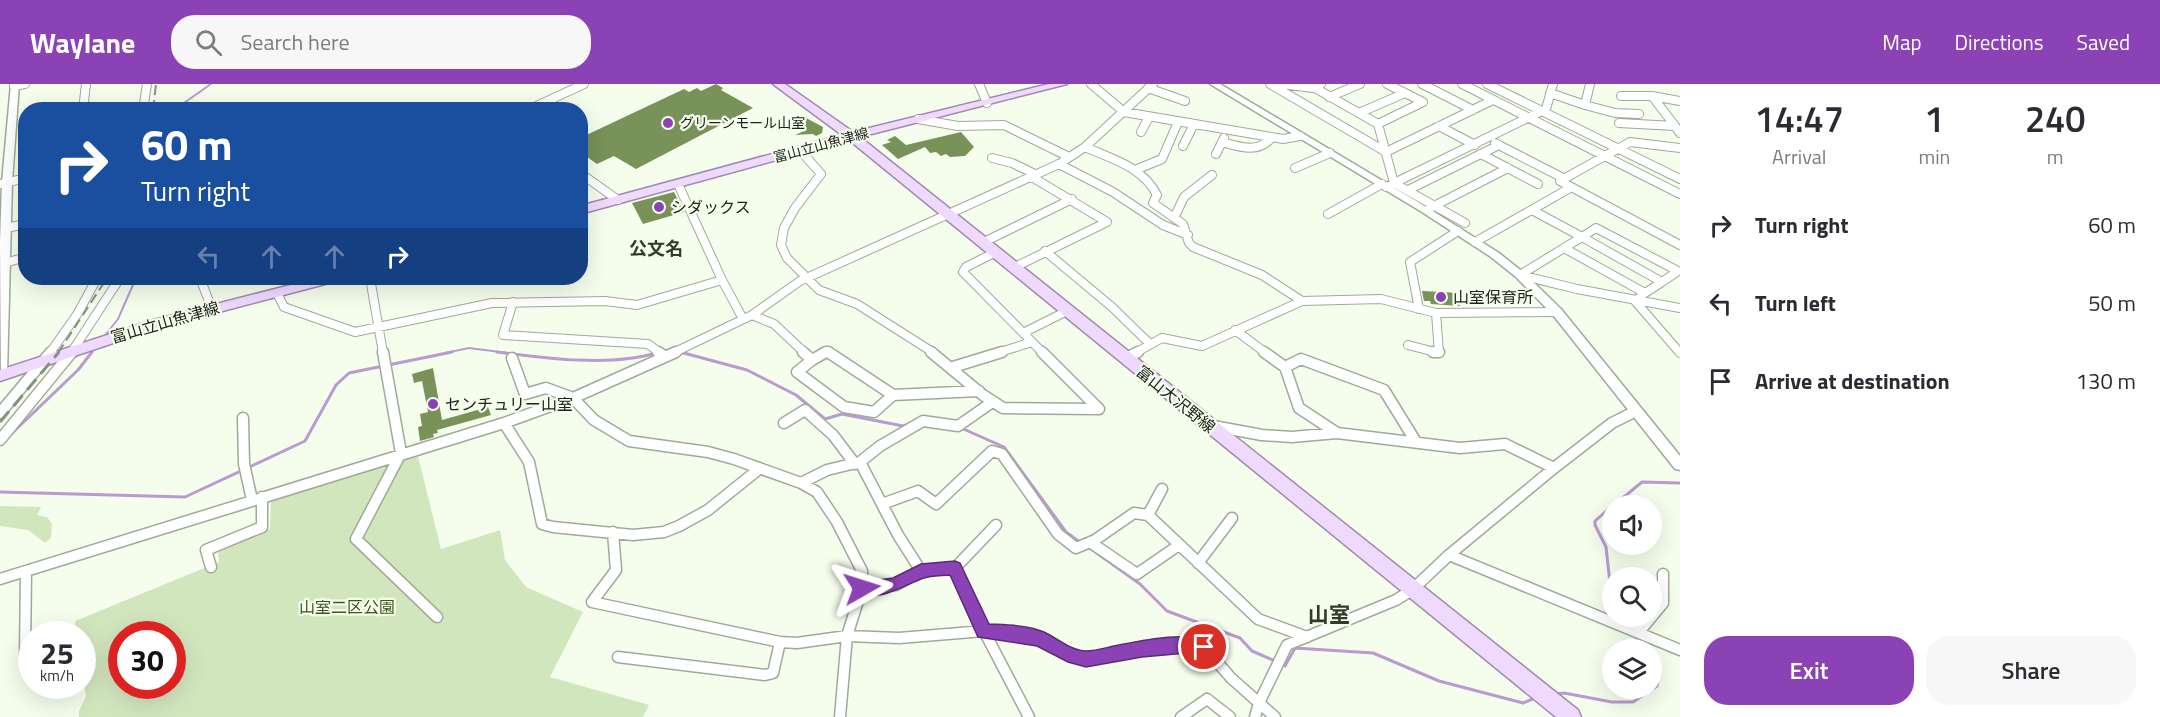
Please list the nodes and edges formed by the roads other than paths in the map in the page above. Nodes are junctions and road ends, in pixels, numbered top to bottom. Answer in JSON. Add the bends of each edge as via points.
{"nodes":[{"id":1,"x":26,"y":84,"type":"edge"},
{"id":2,"x":86,"y":84,"type":"edge"},
{"id":3,"x":147,"y":84,"type":"edge"},
{"id":4,"x":584,"y":84,"type":"edge"},
{"id":5,"x":778,"y":84,"type":"edge"},
{"id":6,"x":979,"y":84,"type":"edge"},
{"id":7,"x":1062,"y":84,"type":"edge"},
{"id":8,"x":1091,"y":84,"type":"edge"},
{"id":9,"x":1214,"y":84,"type":"edge"},
{"id":10,"x":1270,"y":84,"type":"edge"},
{"id":11,"x":1281,"y":84,"type":"edge"},
{"id":12,"x":1321,"y":84,"type":"edge"},
{"id":13,"x":1360,"y":84,"type":"edge"},
{"id":14,"x":1387,"y":84,"type":"edge"},
{"id":15,"x":1422,"y":84,"type":"edge"},
{"id":16,"x":1462,"y":84,"type":"edge"},
{"id":17,"x":1490,"y":84,"type":"edge"},
{"id":18,"x":1553,"y":84,"type":"edge"},
{"id":19,"x":1590,"y":84,"type":"edge"},
{"id":20,"x":15,"y":85,"type":"edge"},
{"id":21,"x":1151,"y":86,"type":"edge"},
{"id":22,"x":1310,"y":86,"type":"edge"},
{"id":23,"x":3,"y":88,"type":"dead end"},
{"id":24,"x":1405,"y":93,"type":"junction"},
{"id":25,"x":1550,"y":93,"type":"junction"},
{"id":26,"x":1442,"y":94,"type":"junction"},
{"id":27,"x":1621,"y":96,"type":"dead end"},
{"id":28,"x":1652,"y":96,"type":"junction"},
{"id":29,"x":1329,"y":97,"type":"junction"},
{"id":30,"x":1493,"y":100,"type":"junction"},
{"id":31,"x":1185,"y":101,"type":"dead end"},
{"id":32,"x":1680,"y":101,"type":"edge"},
{"id":33,"x":84,"y":102,"type":"edge"},
{"id":34,"x":144,"y":102,"type":"edge"},
{"id":35,"x":545,"y":102,"type":"edge"},
{"id":36,"x":1423,"y":102,"type":"junction"},
{"id":37,"x":987,"y":103,"type":"junction"},
{"id":38,"x":1585,"y":105,"type":"junction"},
{"id":39,"x":1473,"y":110,"type":"junction"},
{"id":40,"x":1542,"y":111,"type":"junction"},
{"id":41,"x":1124,"y":112,"type":"junction"},
{"id":42,"x":1359,"y":113,"type":"junction"},
{"id":43,"x":1639,"y":114,"type":"dead end"},
{"id":44,"x":1149,"y":117,"type":"junction"},
{"id":45,"x":1529,"y":117,"type":"junction"},
{"id":46,"x":918,"y":119,"type":"junction"},
{"id":47,"x":1178,"y":122,"type":"junction"},
{"id":48,"x":1619,"y":123,"type":"dead end"},
{"id":49,"x":1194,"y":124,"type":"junction"},
{"id":50,"x":1378,"y":124,"type":"junction"},
{"id":51,"x":1439,"y":126,"type":"junction"},
{"id":52,"x":1678,"y":129,"type":"edge"},
{"id":53,"x":1227,"y":130,"type":"junction"},
{"id":54,"x":1141,"y":132,"type":"dead end"},
{"id":55,"x":851,"y":136,"type":"junction"},
{"id":56,"x":1300,"y":136,"type":"junction"},
{"id":57,"x":1272,"y":137,"type":"junction"},
{"id":58,"x":1487,"y":139,"type":"junction"},
{"id":59,"x":1222,"y":142,"type":"junction"},
{"id":60,"x":1475,"y":145,"type":"junction"},
{"id":61,"x":1499,"y":145,"type":"junction"},
{"id":62,"x":1183,"y":146,"type":"dead end"},
{"id":63,"x":1085,"y":147,"type":"junction"},
{"id":64,"x":1617,"y":148,"type":"junction"},
{"id":65,"x":1680,"y":148,"type":"edge"},
{"id":66,"x":800,"y":150,"type":"junction"},
{"id":67,"x":1386,"y":152,"type":"junction"},
{"id":68,"x":1330,"y":153,"type":"junction"},
{"id":69,"x":1216,"y":154,"type":"dead end"},
{"id":70,"x":1481,"y":154,"type":"junction"},
{"id":71,"x":1604,"y":156,"type":"junction"},
{"id":72,"x":1069,"y":157,"type":"junction"},
{"id":73,"x":992,"y":158,"type":"dead end"},
{"id":74,"x":1059,"y":164,"type":"junction"},
{"id":75,"x":1294,"y":168,"type":"dead end"},
{"id":76,"x":1508,"y":168,"type":"junction"},
{"id":77,"x":1134,"y":170,"type":"junction"},
{"id":78,"x":1212,"y":175,"type":"dead end"},
{"id":79,"x":1034,"y":176,"type":"junction"},
{"id":80,"x":588,"y":179,"type":"edge"},
{"id":81,"x":1565,"y":179,"type":"junction"},
{"id":82,"x":1680,"y":179,"type":"edge"},
{"id":83,"x":18,"y":180,"type":"edge"},
{"id":84,"x":3,"y":183,"type":"edge"},
{"id":85,"x":678,"y":184,"type":"junction"},
{"id":86,"x":1538,"y":184,"type":"dead end"},
{"id":87,"x":1387,"y":185,"type":"junction"},
{"id":88,"x":1570,"y":188,"type":"junction"},
{"id":89,"x":1408,"y":190,"type":"junction"},
{"id":90,"x":1680,"y":194,"type":"edge"},
{"id":91,"x":1072,"y":199,"type":"junction"},
{"id":92,"x":618,"y":200,"type":"junction"},
{"id":93,"x":588,"y":208,"type":"edge"},
{"id":94,"x":1430,"y":208,"type":"junction"},
{"id":95,"x":1532,"y":210,"type":"junction"},
{"id":96,"x":1328,"y":214,"type":"dead end"},
{"id":97,"x":950,"y":215,"type":"junction"},
{"id":98,"x":1174,"y":218,"type":"junction"},
{"id":99,"x":18,"y":226,"type":"edge"},
{"id":100,"x":1461,"y":227,"type":"junction"},
{"id":101,"x":6,"y":228,"type":"junction"},
{"id":102,"x":1188,"y":235,"type":"junction"},
{"id":103,"x":1582,"y":237,"type":"junction"},
{"id":104,"x":1475,"y":242,"type":"junction"},
{"id":105,"x":1680,"y":245,"type":"edge"},
{"id":106,"x":990,"y":247,"type":"junction"},
{"id":107,"x":1564,"y":248,"type":"junction"},
{"id":108,"x":1045,"y":251,"type":"junction"},
{"id":109,"x":18,"y":259,"type":"edge"},
{"id":110,"x":5,"y":263,"type":"junction"},
{"id":111,"x":1015,"y":267,"type":"junction"},
{"id":112,"x":1520,"y":275,"type":"junction"},
{"id":113,"x":809,"y":278,"type":"junction"},
{"id":114,"x":722,"y":280,"type":"junction"},
{"id":115,"x":1662,"y":282,"type":"junction"},
{"id":116,"x":93,"y":285,"type":"edge"},
{"id":117,"x":116,"y":285,"type":"edge"},
{"id":118,"x":203,"y":285,"type":"edge"},
{"id":119,"x":307,"y":285,"type":"edge"},
{"id":120,"x":372,"y":285,"type":"edge"},
{"id":121,"x":277,"y":293,"type":"junction"},
{"id":122,"x":1646,"y":293,"type":"junction"},
{"id":123,"x":1302,"y":301,"type":"junction"},
{"id":124,"x":1635,"y":301,"type":"junction"},
{"id":125,"x":513,"y":302,"type":"junction"},
{"id":126,"x":1680,"y":308,"type":"edge"},
{"id":127,"x":212,"y":309,"type":"junction"},
{"id":128,"x":1419,"y":309,"type":"junction"},
{"id":129,"x":1069,"y":310,"type":"junction"},
{"id":130,"x":1557,"y":312,"type":"junction"},
{"id":131,"x":1437,"y":313,"type":"junction"},
{"id":132,"x":747,"y":317,"type":"junction"},
{"id":133,"x":381,"y":328,"type":"junction"},
{"id":134,"x":1235,"y":330,"type":"junction"},
{"id":135,"x":1023,"y":333,"type":"junction"},
{"id":136,"x":1032,"y":342,"type":"junction"},
{"id":137,"x":1150,"y":344,"type":"junction"},
{"id":138,"x":1408,"y":345,"type":"dead end"},
{"id":139,"x":74,"y":350,"type":"junction"},
{"id":140,"x":1680,"y":353,"type":"edge"},
{"id":141,"x":664,"y":356,"type":"junction"},
{"id":142,"x":512,"y":358,"type":"dead end"},
{"id":143,"x":1126,"y":358,"type":"junction"},
{"id":144,"x":812,"y":360,"type":"junction"},
{"id":145,"x":42,"y":362,"type":"junction"},
{"id":146,"x":953,"y":367,"type":"junction"},
{"id":147,"x":1285,"y":368,"type":"junction"},
{"id":148,"x":1,"y":376,"type":"edge"},
{"id":149,"x":979,"y":392,"type":"junction"},
{"id":150,"x":893,"y":395,"type":"junction"},
{"id":151,"x":573,"y":398,"type":"junction"},
{"id":152,"x":992,"y":403,"type":"junction"},
{"id":153,"x":1636,"y":411,"type":"junction"},
{"id":154,"x":0,"y":412,"type":"edge"},
{"id":155,"x":243,"y":418,"type":"dead end"},
{"id":156,"x":504,"y":423,"type":"junction"},
{"id":157,"x":784,"y":423,"type":"dead end"},
{"id":158,"x":1208,"y":425,"type":"junction"},
{"id":159,"x":1337,"y":433,"type":"junction"},
{"id":160,"x":0,"y":440,"type":"edge"},
{"id":161,"x":1416,"y":442,"type":"junction"},
{"id":162,"x":401,"y":453,"type":"junction"},
{"id":163,"x":857,"y":463,"type":"junction"},
{"id":164,"x":1680,"y":465,"type":"edge"},
{"id":165,"x":1554,"y":468,"type":"junction"},
{"id":166,"x":759,"y":470,"type":"junction"},
{"id":167,"x":801,"y":483,"type":"junction"},
{"id":168,"x":1162,"y":489,"type":"dead end"},
{"id":169,"x":257,"y":498,"type":"junction"},
{"id":170,"x":882,"y":504,"type":"junction"},
{"id":171,"x":1148,"y":514,"type":"junction"},
{"id":172,"x":1232,"y":518,"type":"dead end"},
{"id":173,"x":996,"y":525,"type":"dead end"},
{"id":174,"x":613,"y":532,"type":"junction"},
{"id":175,"x":1090,"y":542,"type":"junction"},
{"id":176,"x":1179,"y":545,"type":"junction"},
{"id":177,"x":1449,"y":555,"type":"junction"},
{"id":178,"x":1198,"y":563,"type":"junction"},
{"id":179,"x":211,"y":567,"type":"dead end"},
{"id":180,"x":955,"y":567,"type":"junction"},
{"id":181,"x":26,"y":571,"type":"junction"},
{"id":182,"x":921,"y":571,"type":"junction"},
{"id":183,"x":1663,"y":574,"type":"dead end"},
{"id":184,"x":0,"y":579,"type":"edge"},
{"id":185,"x":862,"y":588,"type":"junction"},
{"id":186,"x":1412,"y":590,"type":"junction"},
{"id":187,"x":437,"y":617,"type":"dead end"},
{"id":188,"x":25,"y":621,"type":"edge"},
{"id":189,"x":984,"y":631,"type":"junction"},
{"id":190,"x":1640,"y":632,"type":"junction"},
{"id":191,"x":847,"y":636,"type":"junction"},
{"id":192,"x":1307,"y":637,"type":"junction"},
{"id":193,"x":780,"y":642,"type":"junction"},
{"id":194,"x":1680,"y":650,"type":"edge"},
{"id":195,"x":618,"y":657,"type":"dead end"},
{"id":196,"x":1259,"y":703,"type":"junction"},
{"id":197,"x":840,"y":717,"type":"edge"},
{"id":198,"x":1029,"y":717,"type":"edge"},
{"id":199,"x":1181,"y":717,"type":"edge"},
{"id":200,"x":1230,"y":717,"type":"edge"},
{"id":201,"x":1255,"y":717,"type":"edge"},
{"id":202,"x":1275,"y":717,"type":"edge"},
{"id":203,"x":1571,"y":717,"type":"edge"}],
"edges":[{"from":1,"to":20,"type":"street"},
{"from":2,"to":33,"type":"street"},
{"from":3,"to":34,"type":"street"},
{"from":4,"to":35,"type":"street"},
{"from":5,"to":55,"type":"main road","name":"富山大沢野線"},
{"from":6,"to":37,"type":"street"},
{"from":7,"to":37,"type":"main road","name":"富山立山魚津線"},
{"from":8,"to":41,"type":"street"},
{"from":9,"to":56,"type":"street"},
{"from":10,"to":67,"type":"street"},
{"from":11,"to":22,"type":"street"},
{"from":12,"to":22,"type":"street"},
{"from":13,"to":29,"type":"street"},
{"from":14,"to":24,"type":"street"},
{"from":15,"to":26,"type":"street"},
{"from":16,"to":30,"type":"street"},
{"from":17,"to":40,"type":"street"},
{"from":18,"to":25,"type":"street"},
{"from":19,"to":38,"type":"street"},
{"from":20,"to":23,"type":"street"},
{"from":20,"to":84,"type":"street"},
{"from":21,"to":31,"type":"street"},
{"from":21,"to":41,"type":"street"},
{"from":22,"to":29,"type":"street"},
{"from":24,"to":36,"type":"street"},
{"from":24,"to":42,"type":"street"},
{"from":25,"to":38,"type":"street"},
{"from":25,"to":40,"type":"street"},
{"from":26,"to":36,"type":"street"},
{"from":26,"to":39,"type":"street"},
{"from":27,"to":28,"type":"street"},
{"from":28,"to":32,"type":"street"},
{"from":28,"to":52,"type":"street"},
{"from":29,"to":42,"type":"street"},
{"from":30,"to":39,"type":"street"},
{"from":30,"to":45,"type":"street"},
{"from":36,"to":50,"type":"street"},
{"from":37,"to":46,"type":"main road","name":"富山立山魚津線"},
{"from":38,"to":43,"type":"street"},
{"from":39,"to":51,"type":"street"},
{"from":40,"to":45,"type":"street"},
{"from":40,"to":64,"type":"street"},
{"from":41,"to":44,"type":"street"},
{"from":41,"to":63,"type":"street"},
{"from":42,"to":50,"type":"street"},
{"from":44,"to":47,"type":"street"},
{"from":44,"to":54,"type":"street"},
{"from":45,"to":58,"type":"street"},
{"from":45,"to":71,"type":"street"},
{"from":46,"to":55,"type":"main road","name":"富山立山魚津線"},
{"from":46,"to":72,"type":"street","via":[[958,126],[1004,125]]},
{"from":47,"to":49,"type":"street"},
{"from":47,"to":77,"type":"street","via":[[1162,159]]},
{"from":48,"to":52,"type":"street"},
{"from":49,"to":53,"type":"street"},
{"from":49,"to":62,"type":"street"},
{"from":50,"to":67,"type":"street"},
{"from":51,"to":60,"type":"street"},
{"from":51,"to":67,"type":"street"},
{"from":53,"to":57,"type":"street"},
{"from":53,"to":59,"type":"street"},
{"from":55,"to":66,"type":"main road","name":"富山立山魚津線"},
{"from":55,"to":97,"type":"main road","name":"富山大沢野線"},
{"from":56,"to":57,"type":"street"},
{"from":56,"to":68,"type":"street"},
{"from":57,"to":59,"type":"street","via":[[1259,150]]},
{"from":58,"to":60,"type":"street"},
{"from":58,"to":61,"type":"street"},
{"from":59,"to":69,"type":"street"},
{"from":60,"to":87,"type":"street"},
{"from":61,"to":70,"type":"street"},
{"from":61,"to":81,"type":"street"},
{"from":63,"to":72,"type":"street"},
{"from":63,"to":77,"type":"street"},
{"from":64,"to":65,"type":"street","via":[[1636,141]]},
{"from":64,"to":71,"type":"street"},
{"from":64,"to":82,"type":"street"},
{"from":66,"to":85,"type":"main road","name":"富山立山魚津線"},
{"from":66,"to":113,"type":"street","via":[[821,174],[785,224],[781,244],[795,268]]},
{"from":67,"to":87,"type":"street"},
{"from":68,"to":75,"type":"street"},
{"from":68,"to":87,"type":"street"},
{"from":70,"to":76,"type":"street"},
{"from":70,"to":89,"type":"street"},
{"from":71,"to":81,"type":"street"},
{"from":71,"to":90,"type":"street"},
{"from":72,"to":74,"type":"street"},
{"from":73,"to":79,"type":"street","via":[[1012,163]]},
{"from":74,"to":79,"type":"street"},
{"from":74,"to":102,"type":"street","via":[[1102,185],[1167,230]]},
{"from":76,"to":86,"type":"street"},
{"from":76,"to":94,"type":"street"},
{"from":77,"to":98,"type":"street","via":[[1155,189],[1153,203]]},
{"from":78,"to":98,"type":"street","via":[[1184,197]]},
{"from":79,"to":91,"type":"street"},
{"from":79,"to":97,"type":"street"},
{"from":80,"to":92,"type":"street"},
{"from":81,"to":88,"type":"street","via":[[1560,181]]},
{"from":83,"to":84,"type":"street"},
{"from":84,"to":101,"type":"street"},
{"from":85,"to":92,"type":"main road","name":"富山立山魚津線"},
{"from":85,"to":114,"type":"street"},
{"from":87,"to":89,"type":"street"},
{"from":87,"to":94,"type":"street"},
{"from":87,"to":96,"type":"street"},
{"from":88,"to":95,"type":"street"},
{"from":88,"to":105,"type":"street"},
{"from":89,"to":94,"type":"street"},
{"from":91,"to":106,"type":"street"},
{"from":91,"to":108,"type":"street","via":[[1107,222]]},
{"from":92,"to":93,"type":"main road","name":"富山立山魚津線"},
{"from":94,"to":100,"type":"street"},
{"from":95,"to":103,"type":"street"},
{"from":95,"to":104,"type":"street"},
{"from":97,"to":106,"type":"main road","name":"富山大沢野線"},
{"from":97,"to":113,"type":"street"},
{"from":98,"to":102,"type":"street","via":[[1183,224]]},
{"from":99,"to":101,"type":"street"},
{"from":100,"to":104,"type":"street"},
{"from":100,"to":128,"type":"street","via":[[1410,262]]},
{"from":101,"to":110,"type":"street"},
{"from":102,"to":123,"type":"street","via":[[1193,247],[1243,264]]},
{"from":103,"to":107,"type":"street"},
{"from":103,"to":115,"type":"street"},
{"from":103,"to":115,"type":"street","via":[[1596,228],[1678,271]]},
{"from":104,"to":112,"type":"street"},
{"from":106,"to":111,"type":"main road","name":"富山大沢野線"},
{"from":106,"to":135,"type":"street","via":[[963,272]]},
{"from":107,"to":112,"type":"street"},
{"from":107,"to":122,"type":"street"},
{"from":108,"to":111,"type":"street"},
{"from":108,"to":137,"type":"street"},
{"from":109,"to":110,"type":"street"},
{"from":110,"to":148,"type":"street"},
{"from":111,"to":129,"type":"main road","name":"富山大沢野線"},
{"from":112,"to":124,"type":"street"},
{"from":112,"to":130,"type":"street"},
{"from":113,"to":132,"type":"street"},
{"from":113,"to":146,"type":"street","via":[[821,292],[845,297]]},
{"from":114,"to":125,"type":"street","via":[[637,305],[605,301]]},
{"from":114,"to":132,"type":"street"},
{"from":115,"to":122,"type":"street"},
{"from":116,"to":145,"type":"street"},
{"from":117,"to":139,"type":"street"},
{"from":118,"to":127,"type":"street"},
{"from":119,"to":121,"type":"main road","name":"富山立山魚津線"},
{"from":120,"to":133,"type":"street"},
{"from":121,"to":127,"type":"main road","name":"富山立山魚津線"},
{"from":121,"to":133,"type":"street","via":[[284,307],[355,332]]},
{"from":122,"to":124,"type":"street"},
{"from":123,"to":128,"type":"street","via":[[1381,299]]},
{"from":123,"to":134,"type":"street"},
{"from":124,"to":126,"type":"street"},
{"from":124,"to":140,"type":"street"},
{"from":125,"to":133,"type":"street","via":[[472,306]]},
{"from":125,"to":141,"type":"street","via":[[502,335],[648,344]]},
{"from":127,"to":139,"type":"main road","name":"富山立山魚津線"},
{"from":128,"to":131,"type":"street"},
{"from":129,"to":135,"type":"street"},
{"from":129,"to":143,"type":"main road","name":"富山大沢野線"},
{"from":130,"to":131,"type":"street"},
{"from":130,"to":153,"type":"street"},
{"from":131,"to":138,"type":"street","via":[[1439,353]]},
{"from":132,"to":141,"type":"street"},
{"from":132,"to":144,"type":"street","via":[[774,324]]},
{"from":133,"to":162,"type":"street"},
{"from":134,"to":137,"type":"street","via":[[1202,346],[1162,338]]},
{"from":134,"to":147,"type":"street"},
{"from":135,"to":136,"type":"street"},
{"from":136,"to":146,"type":"street"},
{"from":136,"to":152,"type":"street","via":[[1099,409],[1003,408]]},
{"from":137,"to":143,"type":"street"},
{"from":139,"to":145,"type":"main road","name":"富山立山魚津線"},
{"from":139,"to":160,"type":"street"},
{"from":141,"to":151,"type":"street"},
{"from":142,"to":151,"type":"street","via":[[525,394],[546,388]]},
{"from":143,"to":158,"type":"main road","name":"富山大沢野線"},
{"from":144,"to":150,"type":"street","via":[[827,351]]},
{"from":144,"to":150,"type":"street","via":[[797,372],[844,407],[874,412]]},
{"from":145,"to":148,"type":"main road","name":"富山立山魚津線"},
{"from":145,"to":154,"type":"street"},
{"from":146,"to":149,"type":"street"},
{"from":147,"to":159,"type":"street","via":[[1299,408]]},
{"from":147,"to":161,"type":"street","via":[[1301,359],[1384,390]]},
{"from":149,"to":150,"type":"street"},
{"from":149,"to":152,"type":"street"},
{"from":151,"to":156,"type":"street"},
{"from":151,"to":166,"type":"street","via":[[594,420],[629,441],[708,452]]},
{"from":152,"to":163,"type":"street","via":[[958,426],[923,421]]},
{"from":153,"to":164,"type":"street"},
{"from":153,"to":165,"type":"street","via":[[1612,423]]},
{"from":155,"to":169,"type":"street","via":[[244,464]]},
{"from":156,"to":162,"type":"street"},
{"from":156,"to":174,"type":"street","via":[[526,455],[542,524]]},
{"from":157,"to":163,"type":"street","via":[[804,410]]},
{"from":158,"to":159,"type":"street","via":[[1292,437]]},
{"from":158,"to":186,"type":"main road","name":"富山大沢野線"},
{"from":159,"to":161,"type":"street"},
{"from":161,"to":165,"type":"street","via":[[1460,448],[1505,444]]},
{"from":162,"to":169,"type":"street"},
{"from":162,"to":187,"type":"street","via":[[356,539]]},
{"from":163,"to":167,"type":"street","via":[[828,470]]},
{"from":163,"to":170,"type":"street"},
{"from":165,"to":177,"type":"street"},
{"from":166,"to":167,"type":"street"},
{"from":166,"to":174,"type":"street","via":[[693,519],[671,529],[651,534]]},
{"from":167,"to":185,"type":"street","via":[[817,492],[837,522],[862,571]]},
{"from":168,"to":171,"type":"street"},
{"from":169,"to":179,"type":"street","via":[[262,527],[207,549]]},
{"from":169,"to":181,"type":"street"},
{"from":170,"to":175,"type":"street","via":[[918,491],[936,504],[992,451],[1002,454],[1058,534],[1076,548]]},
{"from":170,"to":182,"type":"street"},
{"from":171,"to":175,"type":"street","via":[[1134,513]]},
{"from":171,"to":176,"type":"street"},
{"from":172,"to":178,"type":"street"},
{"from":173,"to":180,"type":"street"},
{"from":174,"to":193,"type":"street","via":[[616,570],[592,602]]},
{"from":175,"to":176,"type":"street","via":[[1137,574]]},
{"from":176,"to":178,"type":"street"},
{"from":177,"to":186,"type":"street"},
{"from":177,"to":190,"type":"street"},
{"from":178,"to":192,"type":"street","via":[[1258,619]]},
{"from":180,"to":182,"type":"street"},
{"from":180,"to":189,"type":"street"},
{"from":181,"to":184,"type":"street"},
{"from":181,"to":188,"type":"street"},
{"from":182,"to":185,"type":"street","via":[[896,585]]},
{"from":183,"to":190,"type":"street","via":[[1663,603]]},
{"from":185,"to":191,"type":"street"},
{"from":186,"to":192,"type":"street"},
{"from":186,"to":203,"type":"main road","name":"富山大沢野線"},
{"from":189,"to":191,"type":"street","via":[[899,638]]},
{"from":189,"to":196,"type":"street","via":[[1040,639],[1086,659],[1142,649],[1204,647]]},
{"from":189,"to":198,"type":"street"},
{"from":190,"to":194,"type":"street"},
{"from":191,"to":193,"type":"street"},
{"from":191,"to":197,"type":"street"},
{"from":192,"to":196,"type":"street","via":[[1287,645]]},
{"from":193,"to":195,"type":"street","via":[[773,673],[765,675]]},
{"from":196,"to":201,"type":"street"},
{"from":196,"to":202,"type":"street"},
{"from":199,"to":200,"type":"street","via":[[1207,699]]}]}
